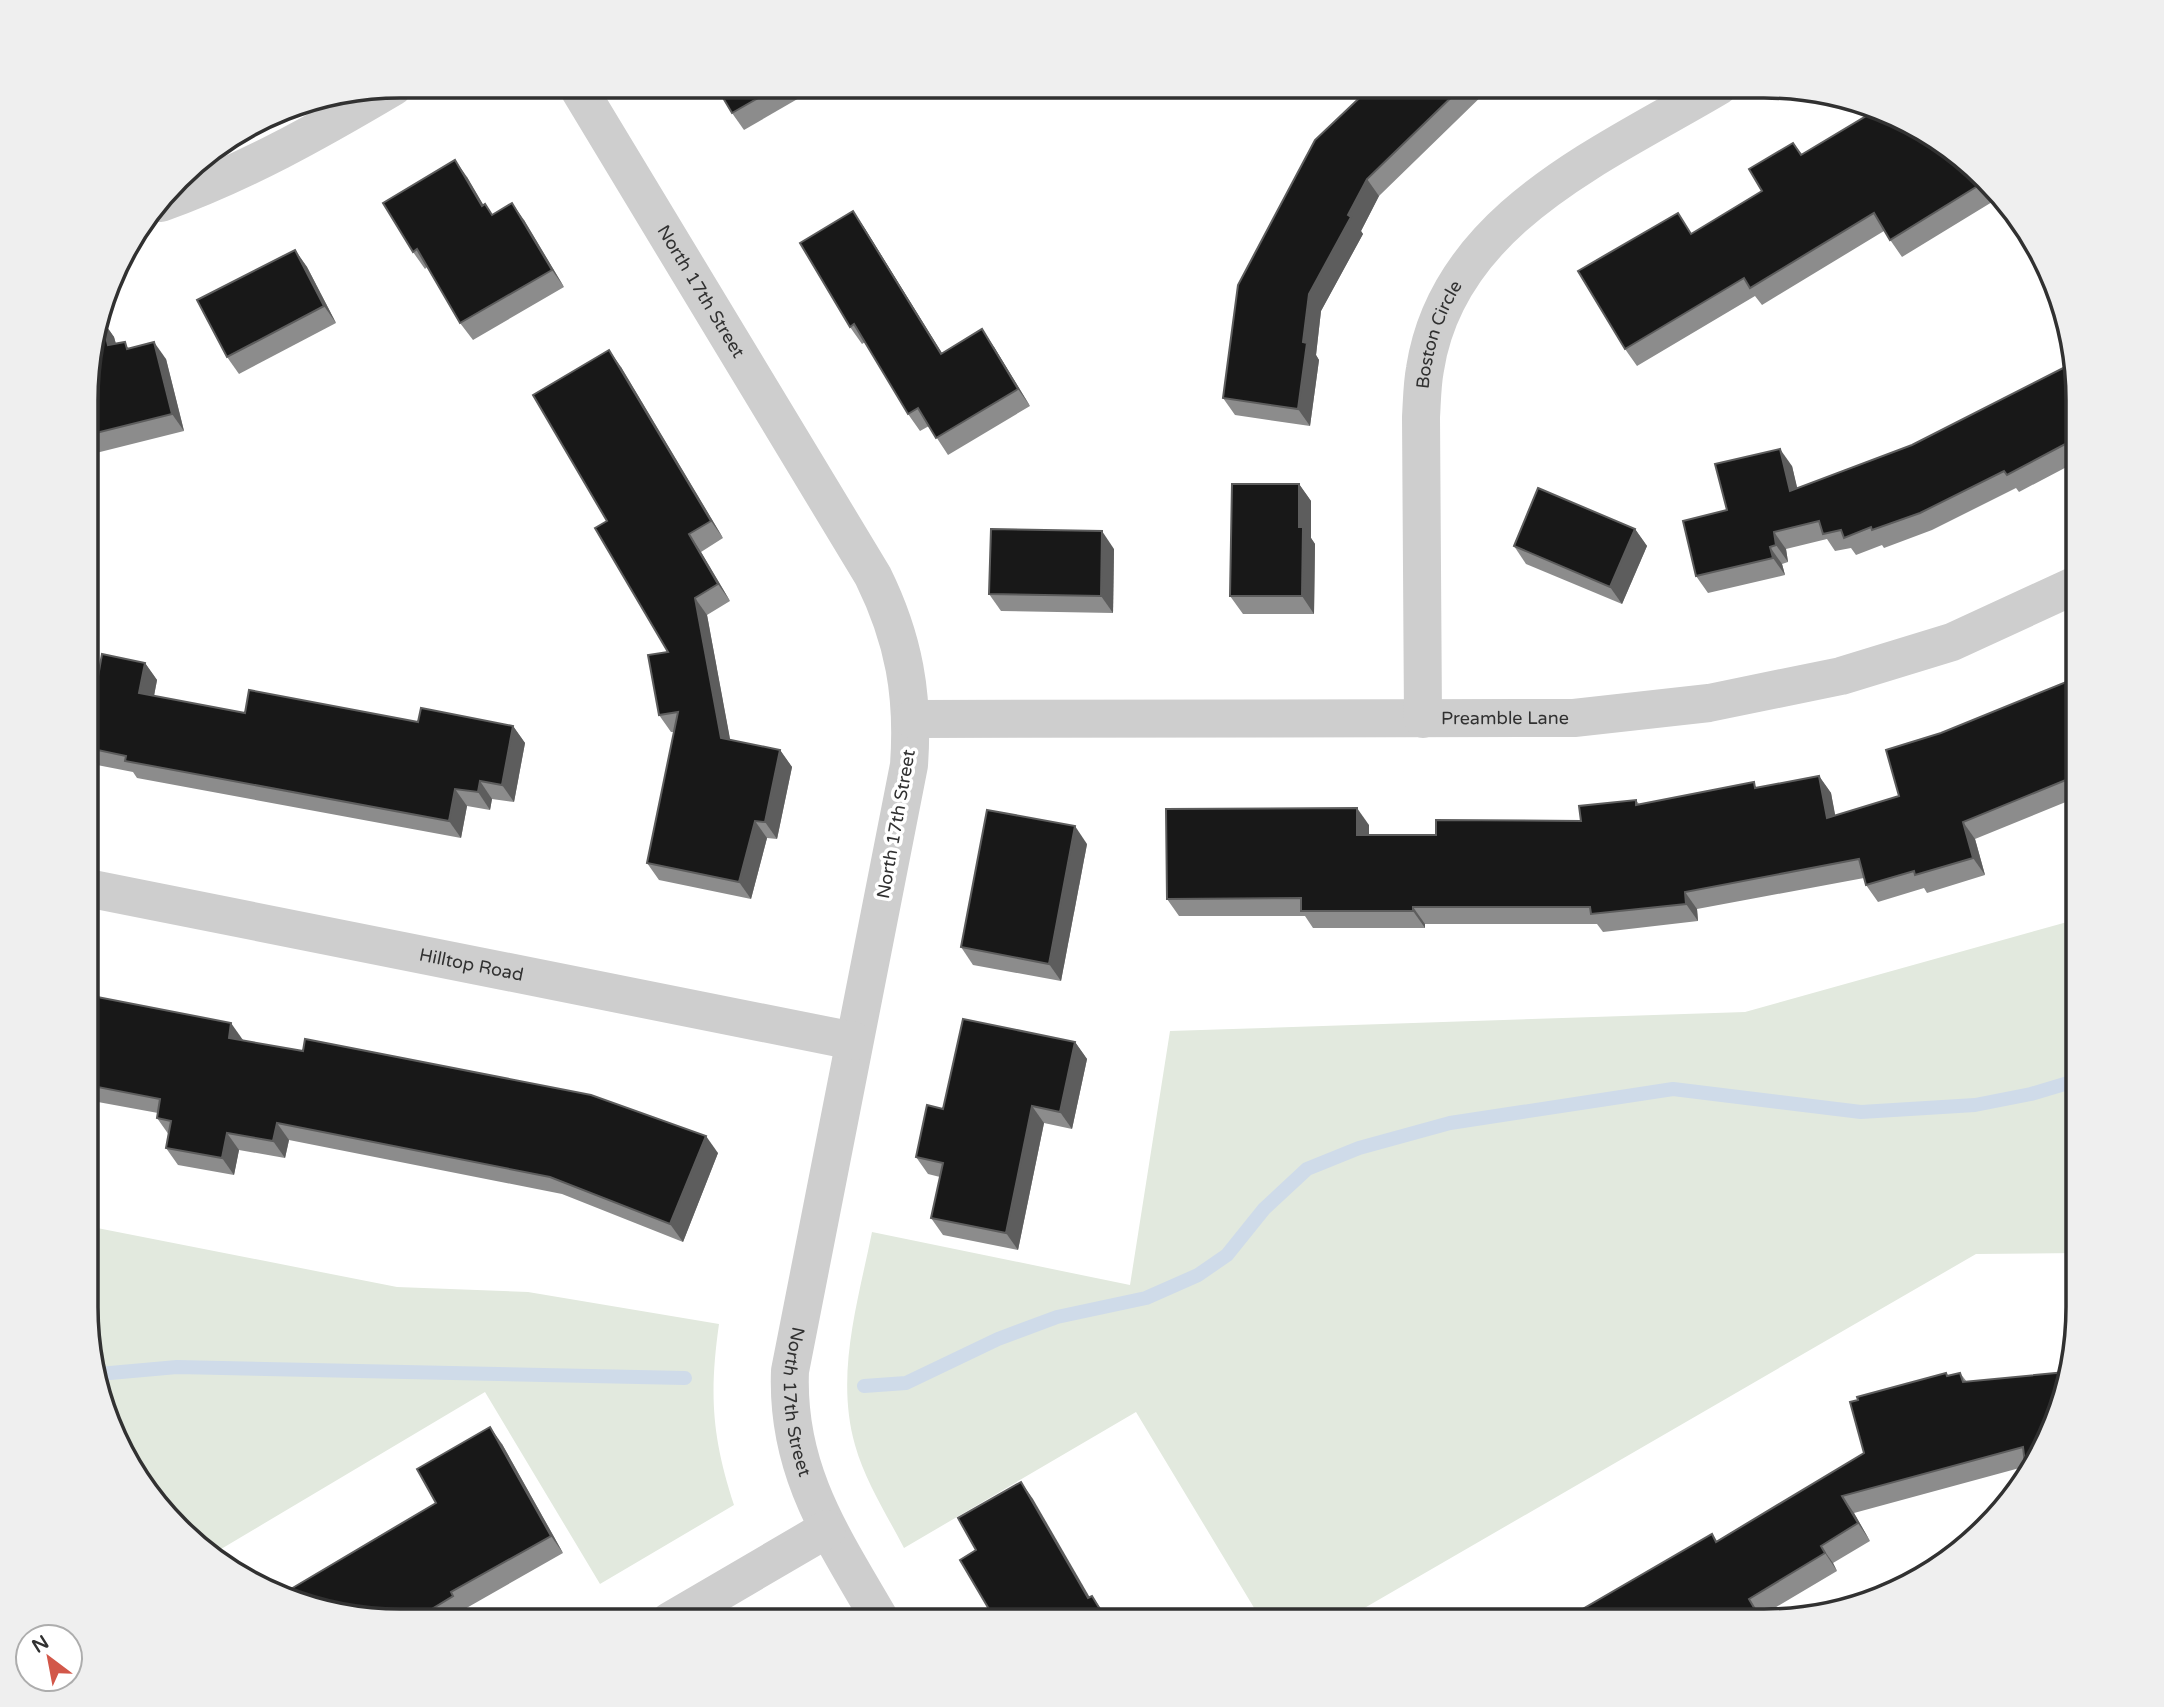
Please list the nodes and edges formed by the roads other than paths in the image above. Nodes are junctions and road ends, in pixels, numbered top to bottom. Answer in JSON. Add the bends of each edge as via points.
{"nodes":[{"id":1,"x":584,"y":98,"type":"edge"},
{"id":2,"x":1699,"y":98,"type":"edge"},
{"id":3,"x":371,"y":100,"type":"edge"},
{"id":4,"x":176,"y":198,"type":"edge"},
{"id":5,"x":2066,"y":590,"type":"edge"},
{"id":6,"x":912,"y":719,"type":"junction"},
{"id":7,"x":1423,"y":719,"type":"junction"},
{"id":8,"x":98,"y":890,"type":"edge"},
{"id":9,"x":854,"y":1041,"type":"junction"},
{"id":10,"x":827,"y":1528,"type":"junction"},
{"id":11,"x":690,"y":1609,"type":"edge"},
{"id":12,"x":874,"y":1609,"type":"edge"}],
"edges":[{"from":1,"to":6,"type":"street","name":"North 17th Street","via":[[873,576],[901,647]]},
{"from":2,"to":7,"type":"street","name":"Boston Circle","via":[[1529,202],[1498,228],[1470,261],[1448,301],[1425,368],[1421,417]]},
{"from":3,"to":4,"type":"street","via":[[223,181]]},
{"from":5,"to":7,"type":"street","name":"Preamble Lane","via":[[1952,642],[1841,676],[1709,703],[1574,718]]},
{"from":6,"to":7,"type":"street","name":"Preamble Lane"},
{"from":6,"to":9,"type":"street","name":"North 17th Street","via":[[909,765]]},
{"from":8,"to":9,"type":"street","name":"Hilltop Road"},
{"from":9,"to":10,"type":"street","name":"North 17th Street","via":[[790,1371],[795,1445],[808,1489]]},
{"from":10,"to":11,"type":"street"},
{"from":10,"to":12,"type":"street","name":"North 17th Street"}]}
